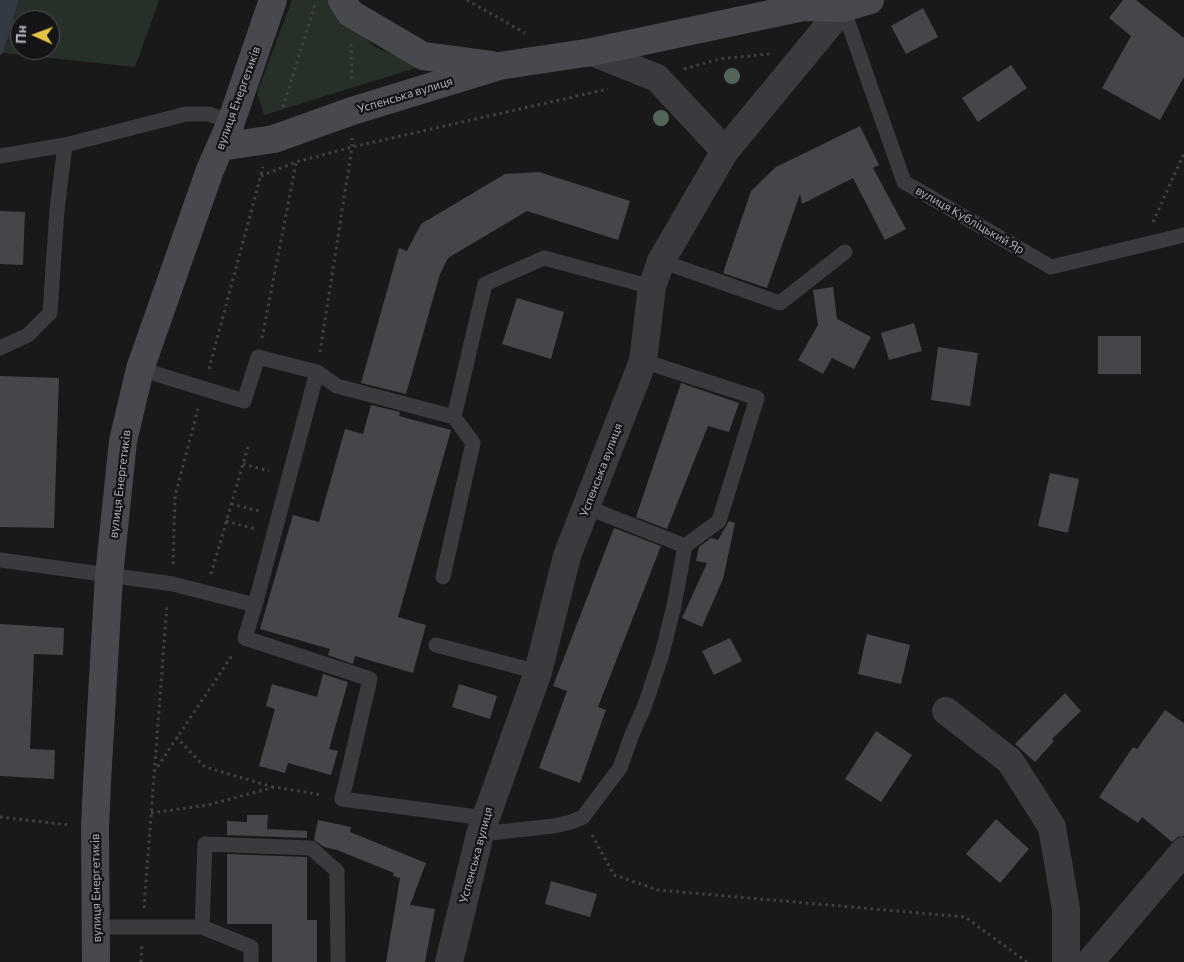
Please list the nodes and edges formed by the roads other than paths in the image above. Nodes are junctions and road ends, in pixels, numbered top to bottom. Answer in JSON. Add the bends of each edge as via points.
{"nodes":[{"id":1,"x":272,"y":0,"type":"edge"},
{"id":2,"x":870,"y":0,"type":"edge"},
{"id":3,"x":346,"y":6,"type":"edge"},
{"id":4,"x":843,"y":8,"type":"junction"},
{"id":5,"x":592,"y":52,"type":"junction"},
{"id":6,"x":499,"y":66,"type":"junction"},
{"id":7,"x":230,"y":122,"type":"junction"},
{"id":8,"x":65,"y":145,"type":"junction"},
{"id":9,"x":220,"y":147,"type":"junction"},
{"id":10,"x":725,"y":151,"type":"junction"},
{"id":11,"x":0,"y":156,"type":"edge"},
{"id":12,"x":1184,"y":235,"type":"edge"},
{"id":13,"x":845,"y":252,"type":"dead end"},
{"id":14,"x":661,"y":261,"type":"junction"},
{"id":15,"x":652,"y":287,"type":"junction"},
{"id":16,"x":0,"y":348,"type":"edge"},
{"id":17,"x":643,"y":361,"type":"junction"},
{"id":18,"x":140,"y":369,"type":"junction"},
{"id":19,"x":317,"y":372,"type":"junction"},
{"id":20,"x":454,"y":417,"type":"junction"},
{"id":21,"x":586,"y":507,"type":"junction"},
{"id":22,"x":685,"y":546,"type":"junction"},
{"id":23,"x":0,"y":560,"type":"edge"},
{"id":24,"x":109,"y":576,"type":"junction"},
{"id":25,"x":443,"y":577,"type":"dead end"},
{"id":26,"x":255,"y":605,"type":"junction"},
{"id":27,"x":436,"y":645,"type":"dead end"},
{"id":28,"x":538,"y":672,"type":"junction"},
{"id":29,"x":946,"y":710,"type":"dead end"},
{"id":30,"x":482,"y":826,"type":"junction"},
{"id":31,"x":1184,"y":851,"type":"edge"},
{"id":32,"x":97,"y":927,"type":"junction"},
{"id":33,"x":202,"y":927,"type":"junction"},
{"id":34,"x":96,"y":962,"type":"edge"},
{"id":35,"x":251,"y":962,"type":"edge"},
{"id":36,"x":338,"y":962,"type":"edge"},
{"id":37,"x":449,"y":962,"type":"edge"},
{"id":38,"x":1066,"y":962,"type":"edge"},
{"id":39,"x":1090,"y":962,"type":"edge"}],
"edges":[{"from":1,"to":7,"type":"main road","name":"вулиця Енергетиків"},
{"from":2,"to":4,"type":"main road","name":"Успенська вулиця"},
{"from":3,"to":6,"type":"main road","via":[[423,56]]},
{"from":4,"to":5,"type":"main road","name":"Успенська вулиця","via":[[803,7]]},
{"from":4,"to":10,"type":"street","name":"Успенська вулиця"},
{"from":4,"to":12,"type":"lane","name":"вулиця Кубліцький Яр","via":[[904,182],[1052,267]]},
{"from":5,"to":6,"type":"main road","name":"Успенська вулиця"},
{"from":5,"to":10,"type":"street","via":[[657,78]]},
{"from":6,"to":9,"type":"main road","name":"Успенська вулиця","via":[[274,138]]},
{"from":7,"to":8,"type":"lane","via":[[209,114],[186,114]]},
{"from":7,"to":9,"type":"main road","name":"вулиця Енергетиків"},
{"from":8,"to":11,"type":"lane"},
{"from":8,"to":16,"type":"lane","via":[[50,313],[28,335]]},
{"from":9,"to":18,"type":"main road","name":"вулиця Енергетиків"},
{"from":10,"to":14,"type":"street","name":"Успенська вулиця"},
{"from":13,"to":14,"type":"lane","via":[[780,303]]},
{"from":14,"to":15,"type":"street","name":"Успенська вулиця"},
{"from":15,"to":17,"type":"street","name":"Успенська вулиця"},
{"from":15,"to":20,"type":"lane","via":[[544,258],[485,284]]},
{"from":17,"to":21,"type":"street","name":"Успенська вулиця"},
{"from":17,"to":22,"type":"lane","via":[[757,398],[719,521]]},
{"from":18,"to":19,"type":"lane","via":[[244,401],[258,357]]},
{"from":18,"to":24,"type":"main road","name":"вулиця Енергетиків","via":[[124,441]]},
{"from":19,"to":20,"type":"lane","via":[[337,386]]},
{"from":19,"to":26,"type":"lane"},
{"from":20,"to":25,"type":"lane","via":[[473,443]]},
{"from":21,"to":22,"type":"lane"},
{"from":21,"to":28,"type":"street","name":"Успенська вулиця","via":[[567,556]]},
{"from":22,"to":30,"type":"lane","via":[[662,654],[620,768],[582,817],[571,822],[554,826]]},
{"from":23,"to":24,"type":"lane"},
{"from":24,"to":26,"type":"lane","via":[[173,584]]},
{"from":24,"to":32,"type":"main road","name":"вулиця Енергетиків","via":[[95,828]]},
{"from":26,"to":30,"type":"lane","via":[[245,638],[370,679],[342,799]]},
{"from":27,"to":28,"type":"lane"},
{"from":28,"to":30,"type":"street","name":"Успенська вулиця"},
{"from":29,"to":38,"type":"street","via":[[1010,761],[1052,827],[1066,910]]},
{"from":30,"to":37,"type":"street","name":"Успенська вулиця"},
{"from":31,"to":39,"type":"street"},
{"from":32,"to":33,"type":"lane"},
{"from":32,"to":34,"type":"main road","name":"вулиця Енергетиків"},
{"from":33,"to":35,"type":"lane","via":[[251,946]]},
{"from":33,"to":36,"type":"lane","via":[[205,844],[311,848],[337,872]]}]}
